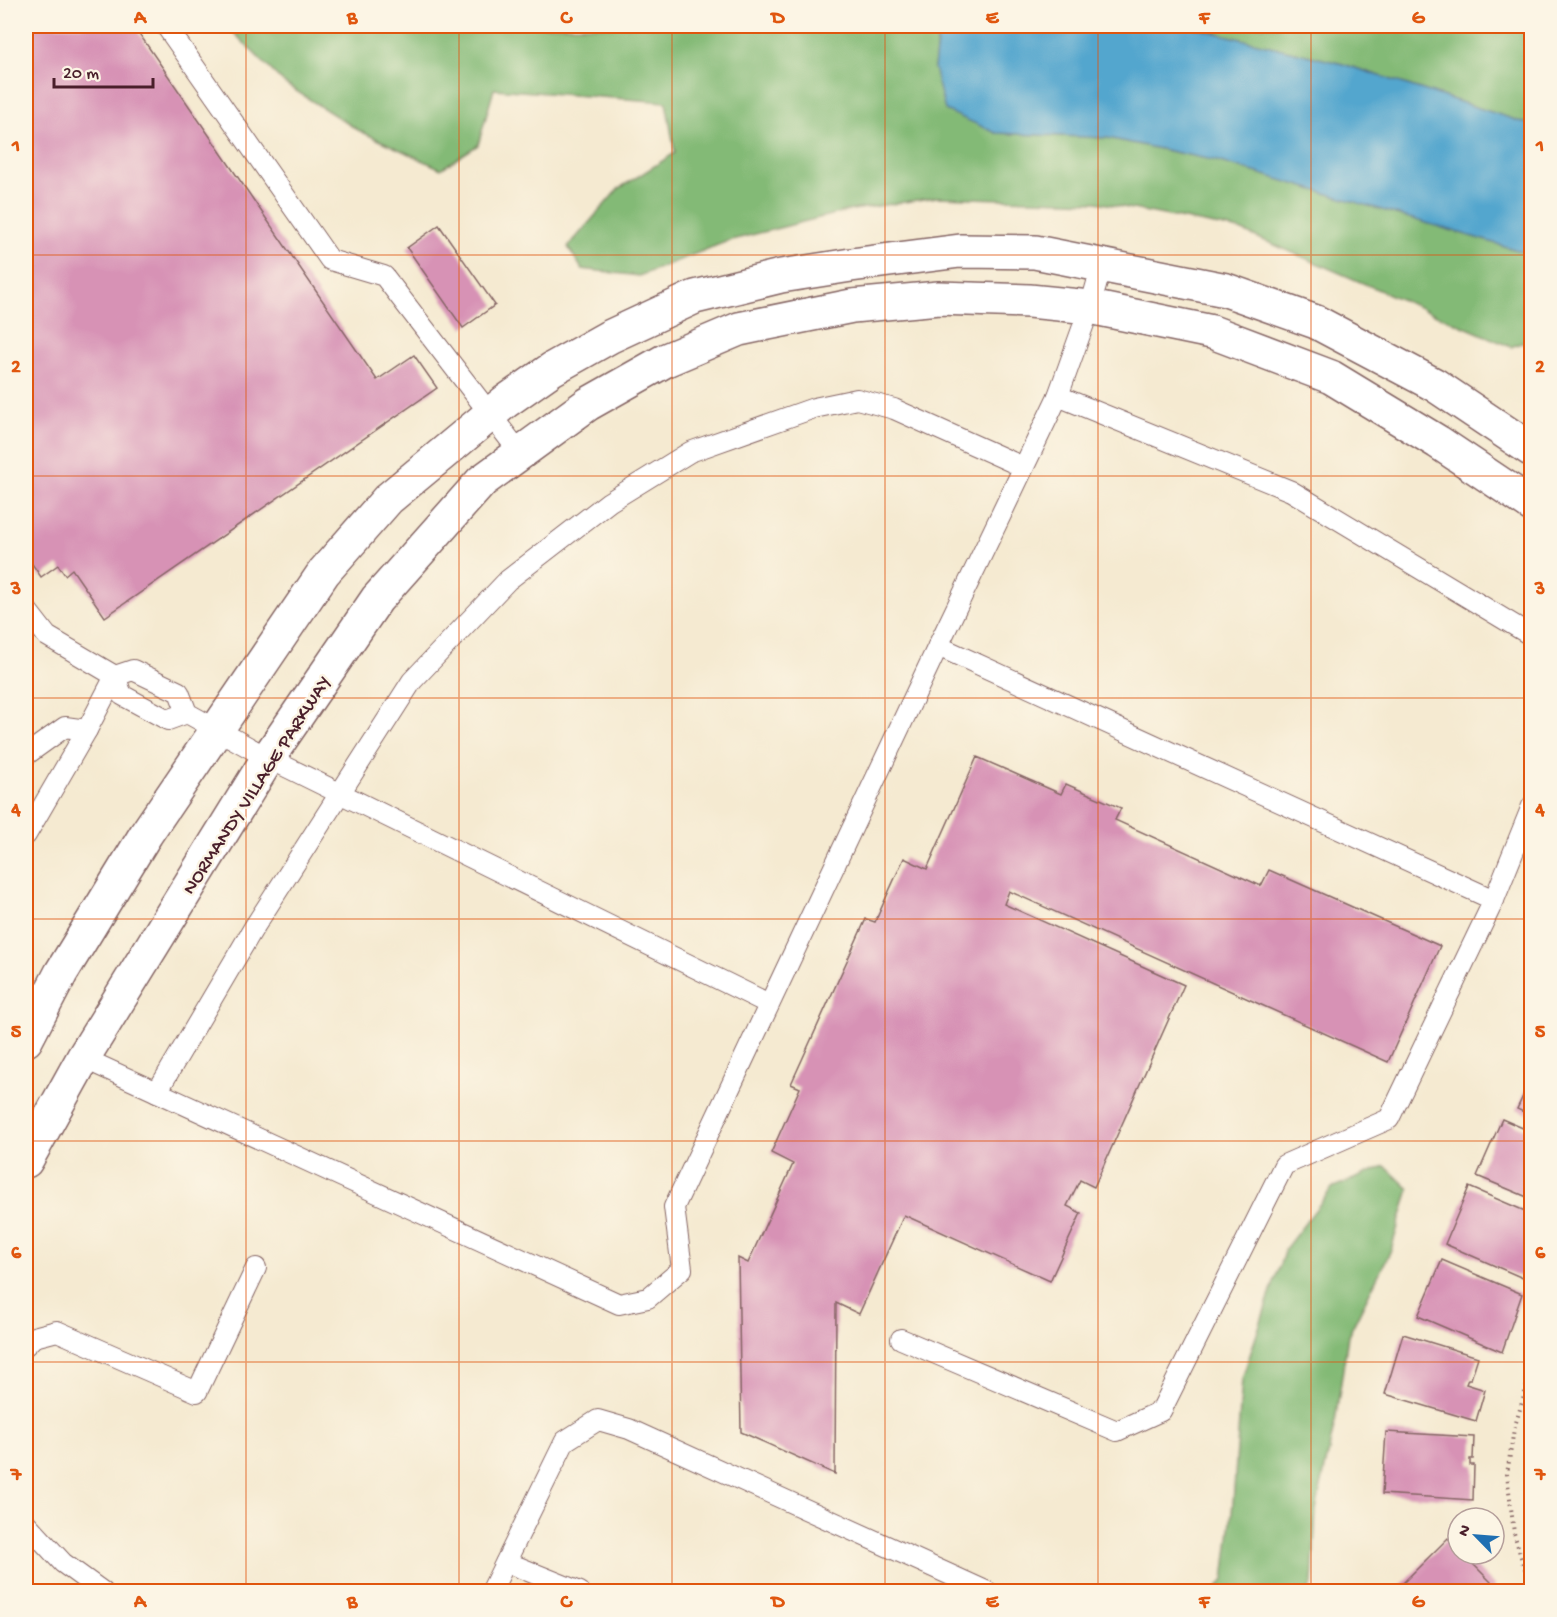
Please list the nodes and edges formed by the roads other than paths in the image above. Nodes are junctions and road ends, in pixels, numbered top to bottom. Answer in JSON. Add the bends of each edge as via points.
{"nodes":[{"id":1,"x":166,"y":26,"type":"edge"},
{"id":2,"x":850,"y":265,"type":"junction"},
{"id":3,"x":1102,"y":265,"type":"junction"},
{"id":4,"x":852,"y":306,"type":"junction"},
{"id":5,"x":1090,"y":307,"type":"junction"},
{"id":6,"x":1058,"y":396,"type":"junction"},
{"id":7,"x":498,"y":408,"type":"junction"},
{"id":8,"x":526,"y":448,"type":"junction"},
{"id":9,"x":1532,"y":450,"type":"edge"},
{"id":10,"x":1023,"y":467,"type":"junction"},
{"id":11,"x":1532,"y":505,"type":"edge"},
{"id":12,"x":29,"y":619,"type":"edge"},
{"id":13,"x":1532,"y":636,"type":"edge"},
{"id":14,"x":938,"y":646,"type":"junction"},
{"id":15,"x":115,"y":676,"type":"junction"},
{"id":16,"x":187,"y":713,"type":"junction"},
{"id":17,"x":217,"y":729,"type":"junction"},
{"id":18,"x":87,"y":730,"type":"junction"},
{"id":19,"x":26,"y":755,"type":"edge"},
{"id":20,"x":268,"y":758,"type":"junction"},
{"id":21,"x":340,"y":794,"type":"junction"},
{"id":22,"x":1532,"y":806,"type":"edge"},
{"id":23,"x":26,"y":835,"type":"edge"},
{"id":24,"x":1494,"y":900,"type":"junction"},
{"id":25,"x":769,"y":1004,"type":"junction"},
{"id":26,"x":26,"y":1040,"type":"edge"},
{"id":27,"x":83,"y":1058,"type":"junction"},
{"id":28,"x":157,"y":1092,"type":"junction"},
{"id":29,"x":26,"y":1161,"type":"edge"},
{"id":30,"x":256,"y":1268,"type":"dead end"},
{"id":31,"x":901,"y":1339,"type":"dead end"},
{"id":32,"x":26,"y":1345,"type":"edge"},
{"id":33,"x":26,"y":1522,"type":"edge"},
{"id":34,"x":506,"y":1562,"type":"junction"},
{"id":35,"x":103,"y":1592,"type":"edge"},
{"id":36,"x":491,"y":1592,"type":"edge"},
{"id":37,"x":580,"y":1592,"type":"edge"},
{"id":38,"x":988,"y":1592,"type":"edge"}],
"edges":[{"from":1,"to":7,"type":"lane","via":[[330,261],[384,276]]},
{"from":2,"to":3,"type":"street","via":[[960,251],[1035,252]]},
{"from":2,"to":4,"type":"street"},
{"from":2,"to":7,"type":"street","via":[[781,276],[696,297],[609,337],[552,369]]},
{"from":3,"to":5,"type":"lane"},
{"from":3,"to":9,"type":"street","via":[[1226,290],[1316,322],[1435,385]]},
{"from":4,"to":5,"type":"street","name":"NORMANDY VILLAGE PARKWAY","via":[[939,298]]},
{"from":4,"to":8,"type":"street","name":"NORMANDY VILLAGE PARKWAY","via":[[739,329],[676,355],[588,404]]},
{"from":5,"to":6,"type":"lane"},
{"from":5,"to":11,"type":"street","name":"NORMANDY VILLAGE PARKWAY","via":[[1212,332],[1332,377]]},
{"from":6,"to":10,"type":"lane"},
{"from":6,"to":13,"type":"lane","via":[[1291,491]]},
{"from":7,"to":8,"type":"street"},
{"from":7,"to":17,"type":"street","via":[[388,499],[331,564]]},
{"from":8,"to":20,"type":"street","name":"NORMANDY VILLAGE PARKWAY","via":[[482,481],[377,599]]},
{"from":10,"to":14,"type":"lane"},
{"from":10,"to":21,"type":"lane","via":[[894,409],[857,399],[814,408],[690,452],[609,502],[508,580],[412,681]]},
{"from":12,"to":15,"type":"lane","via":[[47,636]]},
{"from":14,"to":24,"type":"lane"},
{"from":14,"to":25,"type":"lane"},
{"from":15,"to":16,"type":"lane","via":[[133,670],[179,692]]},
{"from":15,"to":16,"type":"lane","via":[[122,695],[168,720]]},
{"from":15,"to":18,"type":"lane"},
{"from":16,"to":17,"type":"lane"},
{"from":17,"to":20,"type":"lane"},
{"from":17,"to":26,"type":"street","via":[[140,844],[61,973]]},
{"from":18,"to":19,"type":"lane","via":[[65,728]]},
{"from":18,"to":23,"type":"lane"},
{"from":20,"to":21,"type":"lane"},
{"from":20,"to":27,"type":"street","name":"NORMANDY VILLAGE PARKWAY"},
{"from":21,"to":25,"type":"lane"},
{"from":21,"to":28,"type":"lane","via":[[249,935]]},
{"from":22,"to":24,"type":"lane"},
{"from":24,"to":31,"type":"lane","via":[[1389,1119],[1284,1165],[1161,1411],[1117,1431]]},
{"from":25,"to":28,"type":"lane","via":[[674,1207],[682,1269],[648,1298],[619,1304]]},
{"from":27,"to":28,"type":"lane"},
{"from":27,"to":29,"type":"street","name":"NORMANDY VILLAGE PARKWAY"},
{"from":30,"to":32,"type":"lane","via":[[197,1392],[57,1331],[34,1337]]},
{"from":33,"to":35,"type":"lane","via":[[63,1563]]},
{"from":34,"to":36,"type":"lane"},
{"from":34,"to":37,"type":"lane"},
{"from":34,"to":38,"type":"lane","via":[[565,1441],[598,1420],[629,1429]]}]}
